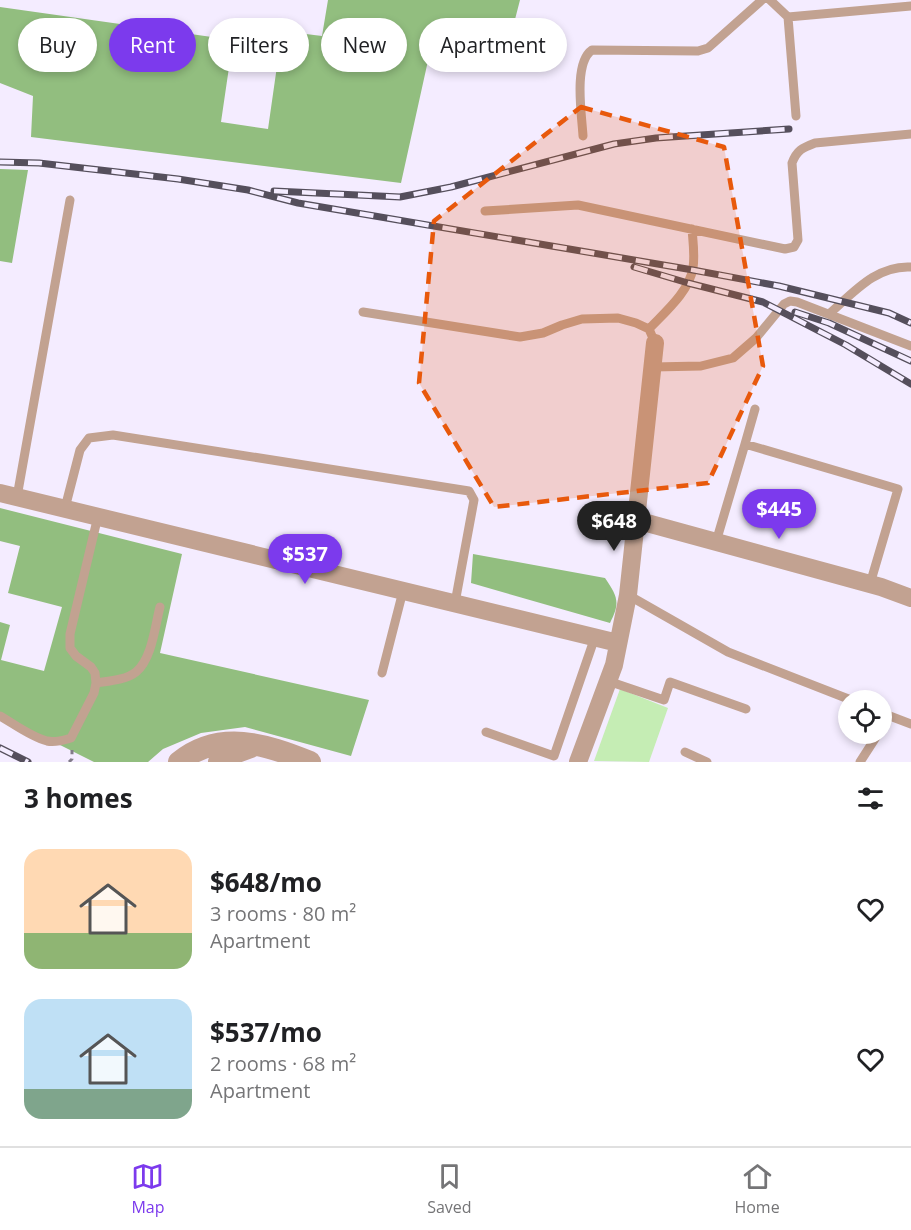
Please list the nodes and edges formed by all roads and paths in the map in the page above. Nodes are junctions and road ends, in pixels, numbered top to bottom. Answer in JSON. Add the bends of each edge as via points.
{"nodes":[{"id":1,"x":762,"y":0,"type":"edge"},
{"id":2,"x":770,"y":0,"type":"edge"},
{"id":3,"x":911,"y":6,"type":"edge"},
{"id":4,"x":788,"y":17,"type":"junction"},
{"id":5,"x":796,"y":116,"type":"dead end"},
{"id":6,"x":911,"y":134,"type":"edge"},
{"id":7,"x":583,"y":136,"type":"dead end"},
{"id":8,"x":70,"y":200,"type":"dead end"},
{"id":9,"x":485,"y":211,"type":"dead end"},
{"id":10,"x":692,"y":229,"type":"junction"},
{"id":11,"x":911,"y":267,"type":"edge"},
{"id":12,"x":363,"y":312,"type":"dead end"},
{"id":13,"x":829,"y":314,"type":"junction"},
{"id":14,"x":652,"y":336,"type":"junction"},
{"id":15,"x":911,"y":346,"type":"edge"},
{"id":16,"x":652,"y":367,"type":"junction"},
{"id":17,"x":755,"y":409,"type":"dead end"},
{"id":18,"x":745,"y":444,"type":"junction"},
{"id":19,"x":8,"y":495,"type":"edge"},
{"id":20,"x":65,"y":508,"type":"junction"},
{"id":21,"x":98,"y":516,"type":"junction"},
{"id":22,"x":636,"y":520,"type":"junction"},
{"id":23,"x":716,"y":542,"type":"junction"},
{"id":24,"x":870,"y":584,"type":"junction"},
{"id":25,"x":403,"y":591,"type":"junction"},
{"id":26,"x":628,"y":595,"type":"junction"},
{"id":27,"x":911,"y":598,"type":"edge"},
{"id":28,"x":455,"y":603,"type":"junction"},
{"id":29,"x":160,"y":607,"type":"dead end"},
{"id":30,"x":595,"y":638,"type":"junction"},
{"id":31,"x":618,"y":643,"type":"junction"},
{"id":32,"x":382,"y":674,"type":"dead end"},
{"id":33,"x":608,"y":681,"type":"junction"},
{"id":34,"x":96,"y":683,"type":"junction"},
{"id":35,"x":838,"y":695,"type":"edge"},
{"id":36,"x":746,"y":709,"type":"dead end"},
{"id":37,"x":0,"y":716,"type":"edge"},
{"id":38,"x":892,"y":719,"type":"edge"},
{"id":39,"x":911,"y":724,"type":"edge"},
{"id":40,"x":486,"y":732,"type":"dead end"},
{"id":41,"x":872,"y":744,"type":"edge"},
{"id":42,"x":256,"y":745,"type":"junction"},
{"id":43,"x":685,"y":752,"type":"dead end"},
{"id":44,"x":179,"y":762,"type":"edge"},
{"id":45,"x":219,"y":762,"type":"edge"},
{"id":46,"x":310,"y":762,"type":"edge"},
{"id":47,"x":578,"y":762,"type":"edge"},
{"id":48,"x":707,"y":762,"type":"edge"},
{"id":49,"x":860,"y":762,"type":"edge"}],
"edges":[{"from":1,"to":7,"type":"lane","via":[[708,48],[587,53],[580,77]]},
{"from":2,"to":4,"type":"lane"},
{"from":3,"to":4,"type":"lane"},
{"from":4,"to":5,"type":"lane"},
{"from":6,"to":10,"type":"lane","via":[[815,143],[796,154],[792,163],[798,240],[794,247],[785,249]]},
{"from":8,"to":19,"type":"lane"},
{"from":9,"to":10,"type":"lane","via":[[578,205]]},
{"from":10,"to":14,"type":"lane","via":[[693,270],[688,284]]},
{"from":11,"to":13,"type":"lane","via":[[901,266],[875,275]]},
{"from":12,"to":14,"type":"lane","via":[[520,337],[582,319],[618,318],[636,323]]},
{"from":13,"to":15,"type":"lane"},
{"from":13,"to":16,"type":"lane","via":[[790,301],[733,358],[701,366]]},
{"from":14,"to":16,"type":"street"},
{"from":16,"to":22,"type":"street"},
{"from":17,"to":18,"type":"lane"},
{"from":18,"to":23,"type":"lane"},
{"from":18,"to":24,"type":"lane","via":[[898,489]]},
{"from":19,"to":20,"type":"street"},
{"from":20,"to":21,"type":"street"},
{"from":20,"to":28,"type":"lane","via":[[80,450],[89,438],[113,435],[469,491],[474,501]]},
{"from":21,"to":25,"type":"street"},
{"from":21,"to":34,"type":"lane","via":[[70,634],[70,648],[91,667]]},
{"from":22,"to":23,"type":"street"},
{"from":22,"to":26,"type":"street"},
{"from":23,"to":24,"type":"street"},
{"from":24,"to":27,"type":"street"},
{"from":25,"to":28,"type":"street"},
{"from":25,"to":32,"type":"lane"},
{"from":26,"to":31,"type":"street"},
{"from":26,"to":35,"type":"lane","via":[[728,652]]},
{"from":28,"to":30,"type":"street"},
{"from":29,"to":34,"type":"lane","via":[[147,660],[135,673]]},
{"from":30,"to":31,"type":"street"},
{"from":30,"to":40,"type":"lane","via":[[554,756]]},
{"from":31,"to":33,"type":"street"},
{"from":33,"to":36,"type":"lane","via":[[664,700],[670,682]]},
{"from":33,"to":47,"type":"street"},
{"from":34,"to":37,"type":"lane","via":[[71,738],[48,741]]},
{"from":38,"to":39,"type":"lane"},
{"from":41,"to":49,"type":"lane"},
{"from":42,"to":44,"type":"street","via":[[233,741],[215,744]]},
{"from":42,"to":45,"type":"street"},
{"from":42,"to":46,"type":"street"},
{"from":43,"to":48,"type":"lane"}]}
